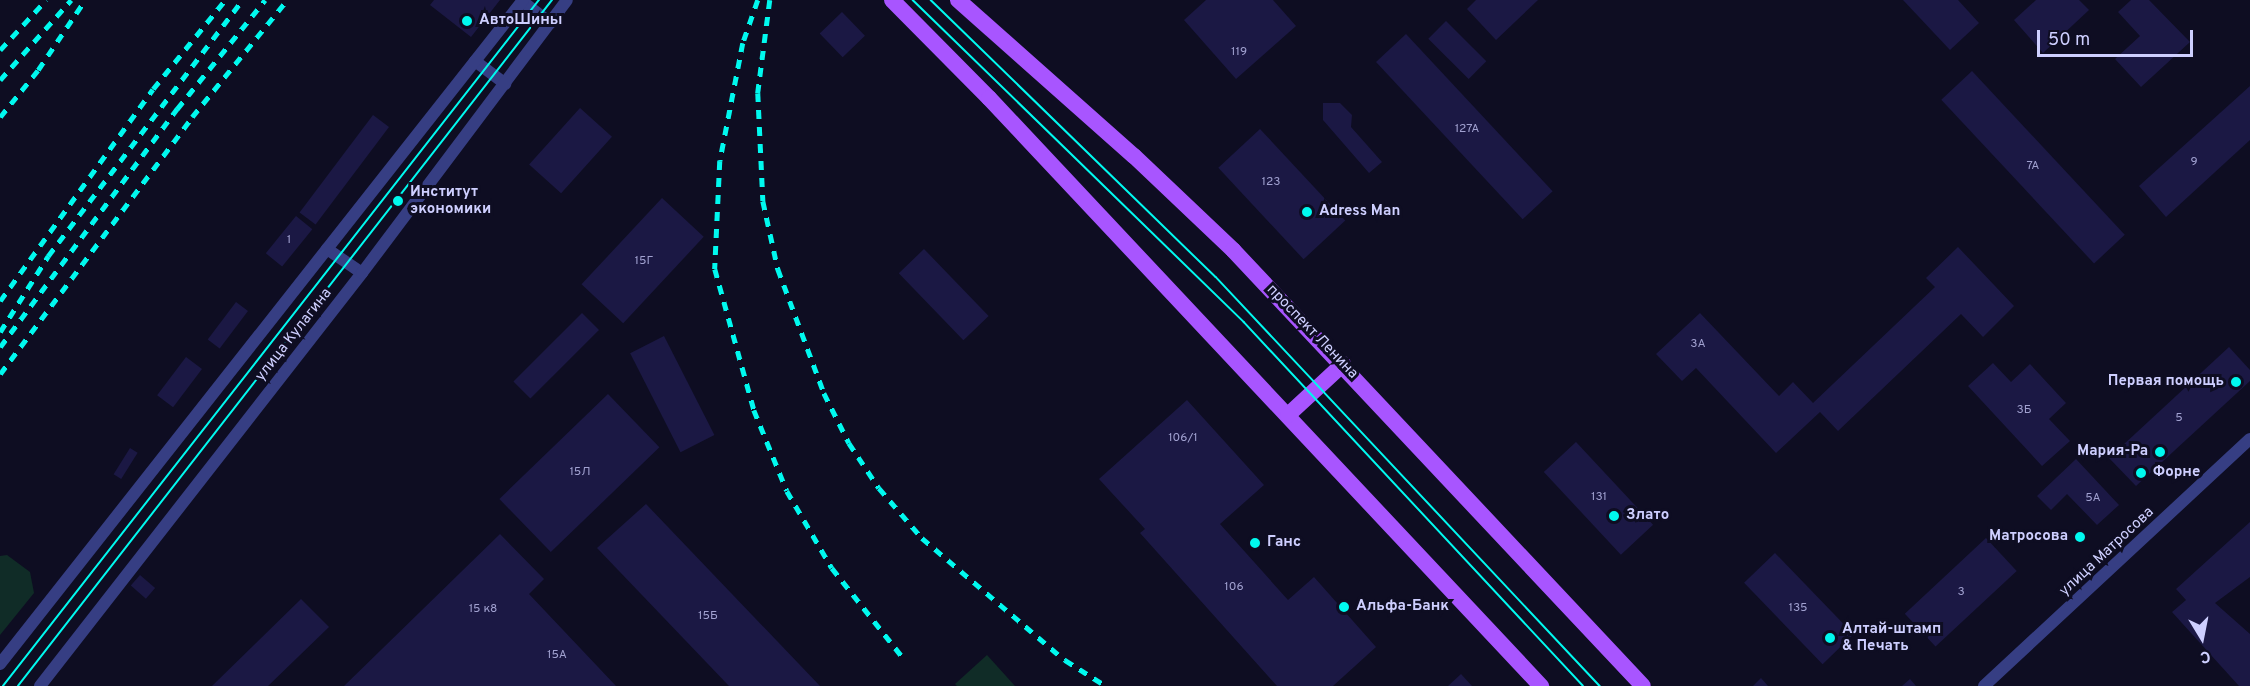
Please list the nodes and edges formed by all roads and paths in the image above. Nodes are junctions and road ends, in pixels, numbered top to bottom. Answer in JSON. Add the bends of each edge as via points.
{"nodes":[{"id":1,"x":567,"y":0,"type":"edge"},
{"id":2,"x":892,"y":0,"type":"edge"},
{"id":3,"x":958,"y":0,"type":"edge"},
{"id":4,"x":523,"y":1,"type":"edge"},
{"id":5,"x":550,"y":23,"type":"junction"},
{"id":6,"x":475,"y":62,"type":"junction"},
{"id":7,"x":505,"y":84,"type":"junction"},
{"id":8,"x":327,"y":249,"type":"junction"},
{"id":9,"x":362,"y":273,"type":"junction"},
{"id":10,"x":1343,"y":364,"type":"junction"},
{"id":11,"x":1288,"y":415,"type":"junction"},
{"id":12,"x":2250,"y":439,"type":"edge"},
{"id":13,"x":0,"y":664,"type":"edge"},
{"id":14,"x":40,"y":686,"type":"edge"},
{"id":15,"x":1541,"y":686,"type":"edge"},
{"id":16,"x":1642,"y":686,"type":"edge"},
{"id":17,"x":1984,"y":686,"type":"edge"}],
"edges":[{"from":1,"to":5,"type":"street","name":"улица Кулагина"},
{"from":2,"to":11,"type":"main road"},
{"from":3,"to":10,"type":"main road","name":"проспект Ленина","via":[[1142,163]]},
{"from":4,"to":5,"type":"street"},
{"from":4,"to":6,"type":"street","name":"улица Кулагина"},
{"from":5,"to":7,"type":"street","name":"улица Кулагина"},
{"from":6,"to":7,"type":"street"},
{"from":6,"to":8,"type":"street","name":"улица Кулагина"},
{"from":7,"to":9,"type":"street","name":"улица Кулагина"},
{"from":8,"to":9,"type":"street"},
{"from":8,"to":13,"type":"street","name":"улица Кулагина"},
{"from":9,"to":14,"type":"street","name":"улица Кулагина"},
{"from":10,"to":11,"type":"main road"},
{"from":10,"to":16,"type":"main road","name":"проспект Ленина"},
{"from":11,"to":15,"type":"main road"},
{"from":12,"to":17,"type":"street","name":"улица Матросова"}]}
